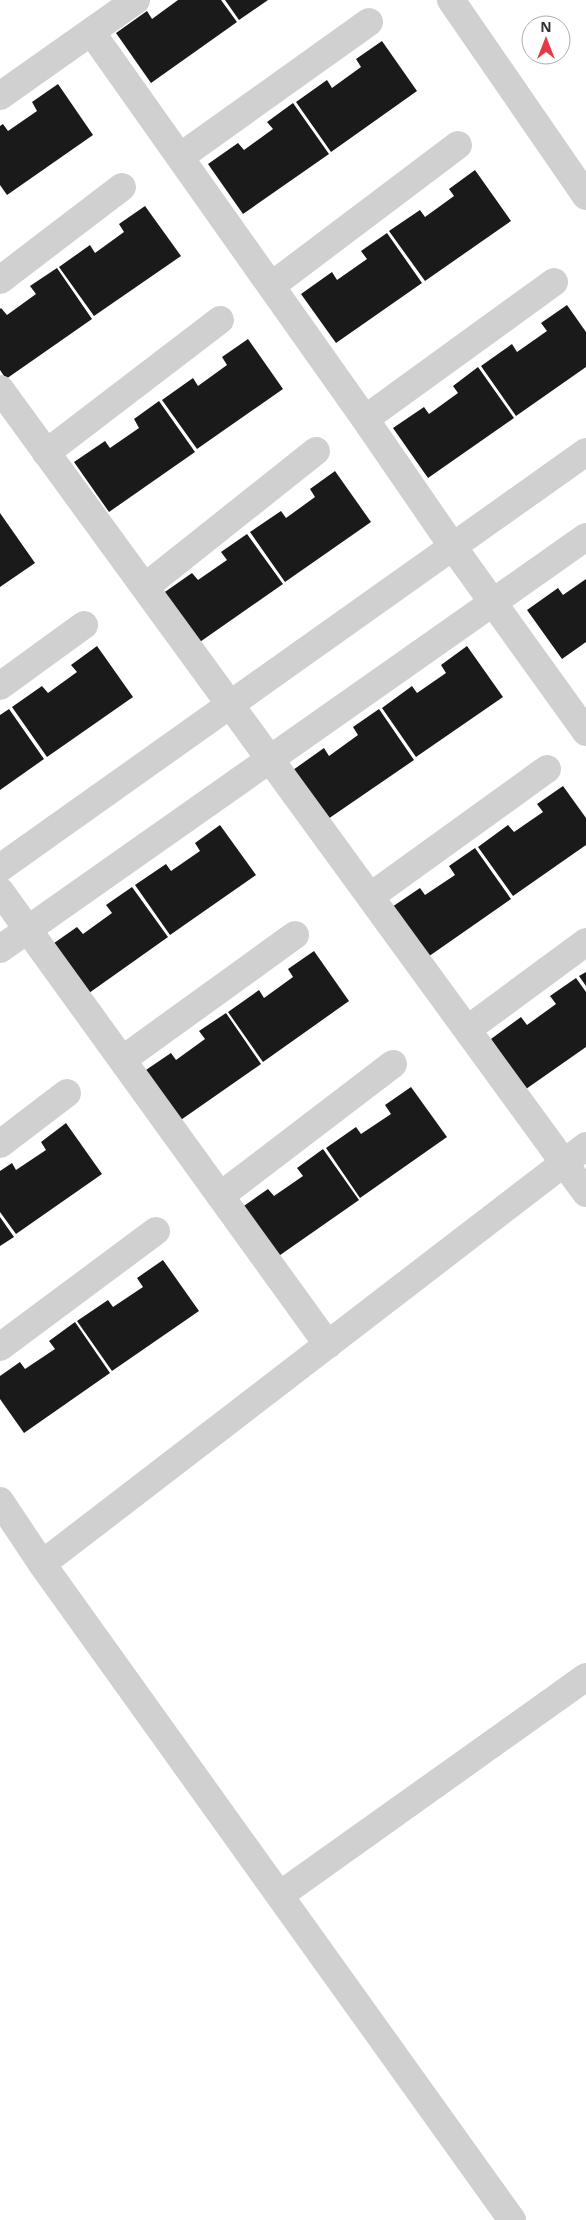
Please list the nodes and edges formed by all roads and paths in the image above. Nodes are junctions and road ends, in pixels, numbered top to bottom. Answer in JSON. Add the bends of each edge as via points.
{"nodes":[{"id":1,"x":136,"y":0,"type":"edge"},
{"id":2,"x":451,"y":0,"type":"edge"},
{"id":3,"x":369,"y":22,"type":"dead end"},
{"id":4,"x":92,"y":33,"type":"junction"},
{"id":5,"x":0,"y":96,"type":"edge"},
{"id":6,"x":458,"y":145,"type":"dead end"},
{"id":7,"x":180,"y":157,"type":"junction"},
{"id":8,"x":122,"y":187,"type":"dead end"},
{"id":9,"x":586,"y":196,"type":"edge"},
{"id":10,"x":0,"y":280,"type":"edge"},
{"id":11,"x":554,"y":282,"type":"dead end"},
{"id":12,"x":271,"y":286,"type":"junction"},
{"id":13,"x":220,"y":320,"type":"dead end"},
{"id":14,"x":0,"y":389,"type":"edge"},
{"id":15,"x":365,"y":419,"type":"junction"},
{"id":16,"x":316,"y":451,"type":"dead end"},
{"id":17,"x":586,"y":452,"type":"edge"},
{"id":18,"x":46,"y":453,"type":"junction"},
{"id":19,"x":586,"y":537,"type":"edge"},
{"id":20,"x":453,"y":547,"type":"junction"},
{"id":21,"x":144,"y":587,"type":"junction"},
{"id":22,"x":494,"y":602,"type":"junction"},
{"id":23,"x":84,"y":625,"type":"dead end"},
{"id":24,"x":0,"y":686,"type":"edge"},
{"id":25,"x":230,"y":705,"type":"junction"},
{"id":26,"x":586,"y":732,"type":"edge"},
{"id":27,"x":270,"y":759,"type":"junction"},
{"id":28,"x":546,"y":769,"type":"dead end"},
{"id":29,"x":0,"y":868,"type":"edge"},
{"id":30,"x":0,"y":891,"type":"edge"},
{"id":31,"x":370,"y":896,"type":"junction"},
{"id":32,"x":28,"y":930,"type":"junction"},
{"id":33,"x":296,"y":935,"type":"dead end"},
{"id":34,"x":586,"y":942,"type":"edge"},
{"id":35,"x":0,"y":949,"type":"edge"},
{"id":36,"x":468,"y":1029,"type":"junction"},
{"id":37,"x":122,"y":1060,"type":"junction"},
{"id":38,"x":393,"y":1064,"type":"dead end"},
{"id":39,"x":67,"y":1093,"type":"dead end"},
{"id":40,"x":0,"y":1144,"type":"edge"},
{"id":41,"x":576,"y":1154,"type":"edge"},
{"id":42,"x":586,"y":1193,"type":"edge"},
{"id":43,"x":220,"y":1196,"type":"junction"},
{"id":44,"x":156,"y":1230,"type":"dead end"},
{"id":45,"x":328,"y":1345,"type":"junction"},
{"id":46,"x":0,"y":1347,"type":"edge"},
{"id":47,"x":0,"y":1501,"type":"edge"},
{"id":48,"x":42,"y":1564,"type":"junction"},
{"id":49,"x":586,"y":1677,"type":"edge"},
{"id":50,"x":280,"y":1895,"type":"junction"},
{"id":51,"x":512,"y":2220,"type":"edge"}],
"edges":[{"from":1,"to":4,"type":"street"},
{"from":2,"to":9,"type":"street"},
{"from":3,"to":7,"type":"street"},
{"from":4,"to":5,"type":"street"},
{"from":4,"to":7,"type":"street"},
{"from":6,"to":12,"type":"street"},
{"from":7,"to":12,"type":"street"},
{"from":8,"to":10,"type":"street"},
{"from":11,"to":15,"type":"street"},
{"from":12,"to":15,"type":"street"},
{"from":13,"to":18,"type":"street"},
{"from":14,"to":18,"type":"street"},
{"from":15,"to":20,"type":"street"},
{"from":16,"to":21,"type":"street"},
{"from":17,"to":20,"type":"street"},
{"from":18,"to":21,"type":"street"},
{"from":19,"to":22,"type":"street"},
{"from":20,"to":22,"type":"street"},
{"from":20,"to":25,"type":"street"},
{"from":21,"to":25,"type":"street"},
{"from":22,"to":26,"type":"street"},
{"from":22,"to":27,"type":"street"},
{"from":23,"to":24,"type":"street"},
{"from":25,"to":27,"type":"street"},
{"from":25,"to":29,"type":"street"},
{"from":27,"to":31,"type":"street"},
{"from":27,"to":32,"type":"street"},
{"from":28,"to":31,"type":"street"},
{"from":30,"to":32,"type":"street"},
{"from":31,"to":36,"type":"street"},
{"from":32,"to":35,"type":"street"},
{"from":32,"to":37,"type":"street"},
{"from":33,"to":37,"type":"street"},
{"from":34,"to":36,"type":"street"},
{"from":36,"to":41,"type":"street"},
{"from":37,"to":43,"type":"street"},
{"from":38,"to":43,"type":"street"},
{"from":39,"to":40,"type":"street"},
{"from":41,"to":42,"type":"street"},
{"from":41,"to":45,"type":"street"},
{"from":43,"to":45,"type":"street"},
{"from":44,"to":46,"type":"street"},
{"from":45,"to":48,"type":"street"},
{"from":47,"to":48,"type":"street"},
{"from":48,"to":50,"type":"street"},
{"from":49,"to":50,"type":"street"},
{"from":50,"to":51,"type":"street"}]}
